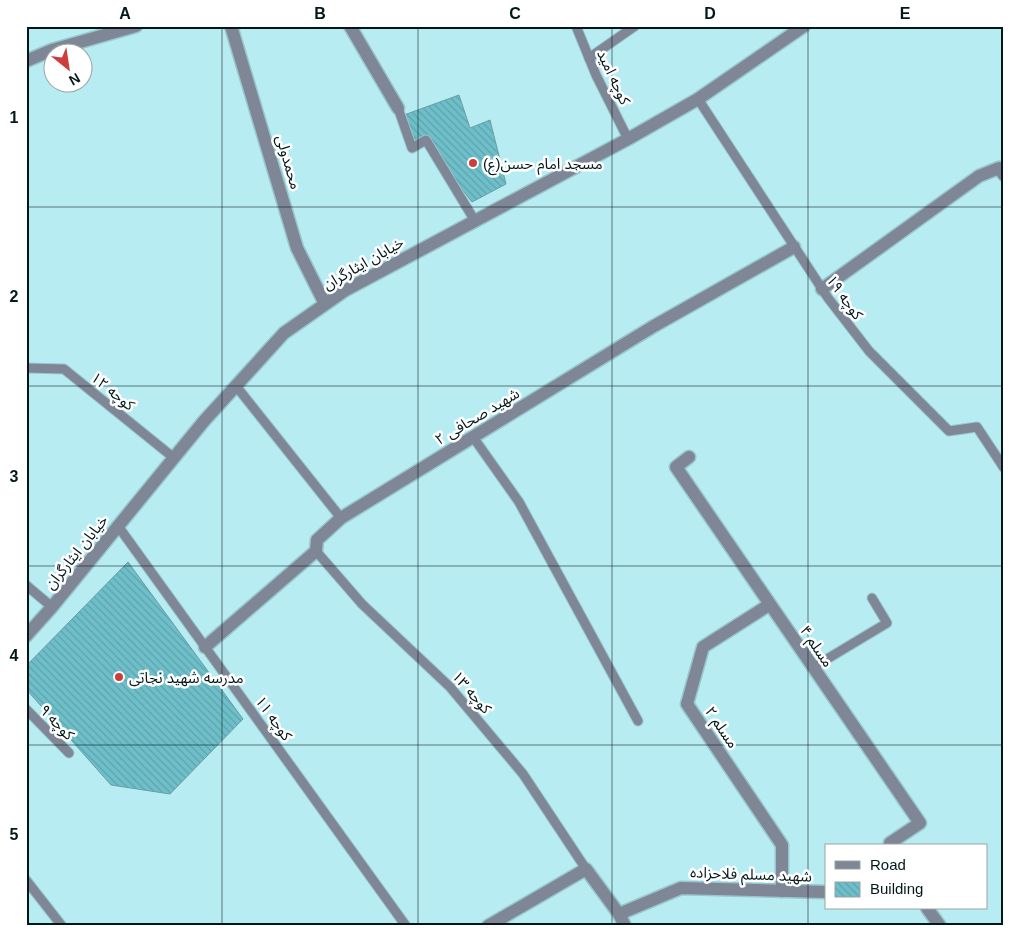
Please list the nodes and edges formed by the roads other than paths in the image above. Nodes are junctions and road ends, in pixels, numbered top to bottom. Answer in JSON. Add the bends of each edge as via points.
{"nodes":[{"id":1,"x":136,"y":26,"type":"edge"},
{"id":2,"x":231,"y":26,"type":"edge"},
{"id":3,"x":350,"y":26,"type":"edge"},
{"id":4,"x":576,"y":26,"type":"edge"},
{"id":5,"x":635,"y":26,"type":"edge"},
{"id":6,"x":804,"y":26,"type":"edge"},
{"id":7,"x":589,"y":58,"type":"junction"},
{"id":8,"x":26,"y":61,"type":"edge"},
{"id":9,"x":698,"y":100,"type":"junction"},
{"id":10,"x":398,"y":108,"type":"joint"},
{"id":11,"x":628,"y":139,"type":"junction"},
{"id":12,"x":1002,"y":170,"type":"edge"},
{"id":13,"x":475,"y":221,"type":"junction"},
{"id":14,"x":794,"y":248,"type":"junction"},
{"id":15,"x":822,"y":289,"type":"junction"},
{"id":16,"x":325,"y":304,"type":"junction"},
{"id":17,"x":26,"y":368,"type":"edge"},
{"id":18,"x":236,"y":386,"type":"junction"},
{"id":19,"x":473,"y":437,"type":"junction"},
{"id":20,"x":689,"y":457,"type":"dead end"},
{"id":21,"x":174,"y":458,"type":"junction"},
{"id":22,"x":1004,"y":468,"type":"edge"},
{"id":23,"x":341,"y":518,"type":"junction"},
{"id":24,"x":118,"y":526,"type":"junction"},
{"id":25,"x":316,"y":551,"type":"junction"},
{"id":26,"x":26,"y":585,"type":"edge"},
{"id":27,"x":872,"y":598,"type":"dead end"},
{"id":28,"x":769,"y":605,"type":"junction"},
{"id":29,"x":52,"y":607,"type":"junction"},
{"id":30,"x":26,"y":636,"type":"edge"},
{"id":31,"x":205,"y":647,"type":"junction"},
{"id":32,"x":812,"y":668,"type":"junction"},
{"id":33,"x":26,"y":710,"type":"edge"},
{"id":34,"x":638,"y":721,"type":"dead end"},
{"id":35,"x":69,"y":753,"type":"dead end"},
{"id":36,"x":890,"y":844,"type":"edge"},
{"id":37,"x":586,"y":869,"type":"junction"},
{"id":38,"x":26,"y":880,"type":"edge"},
{"id":39,"x":782,"y":891,"type":"junction"},
{"id":40,"x":825,"y":892,"type":"edge"},
{"id":41,"x":928,"y":910,"type":"edge"},
{"id":42,"x":622,"y":920,"type":"edge"},
{"id":43,"x":62,"y":926,"type":"edge"},
{"id":44,"x":406,"y":926,"type":"edge"},
{"id":45,"x":488,"y":926,"type":"edge"},
{"id":46,"x":940,"y":926,"type":"edge"}],
"edges":[{"from":1,"to":8,"type":"street","via":[[52,50]]},
{"from":2,"to":16,"type":"street","name":"محمدولی","via":[[297,248]]},
{"from":3,"to":10,"type":"street"},
{"from":4,"to":7,"type":"lane","name":"کوچه امید"},
{"from":5,"to":7,"type":"lane"},
{"from":6,"to":9,"type":"street","name":"خیابان ایثارگران"},
{"from":7,"to":11,"type":"lane","name":"کوچه امید"},
{"from":9,"to":11,"type":"street","name":"خیابان ایثارگران"},
{"from":9,"to":14,"type":"lane","name":"کوچه ۱۹"},
{"from":10,"to":13,"type":"lane","via":[[412,148],[426,140]]},
{"from":11,"to":13,"type":"street","name":"خیابان ایثارگران"},
{"from":12,"to":15,"type":"street","via":[[980,176]]},
{"from":13,"to":16,"type":"street","name":"خیابان ایثارگران"},
{"from":14,"to":15,"type":"lane","name":"کوچه ۱۹"},
{"from":14,"to":19,"type":"street","name":"شهید صحافی ۲","via":[[654,326]]},
{"from":15,"to":22,"type":"lane","name":"کوچه ۱۹","via":[[869,351],[950,431],[977,427]]},
{"from":16,"to":18,"type":"street","name":"خیابان ایثارگران","via":[[284,333]]},
{"from":17,"to":21,"type":"lane","name":"کوچه ۱۲","via":[[64,369]]},
{"from":18,"to":21,"type":"street","name":"خیابان ایثارگران"},
{"from":18,"to":23,"type":"lane"},
{"from":19,"to":23,"type":"street","name":"شهید صحافی ۲"},
{"from":19,"to":34,"type":"lane","via":[[519,502]]},
{"from":20,"to":28,"type":"street","name":"مسلم ۴","via":[[676,467]]},
{"from":21,"to":24,"type":"street","name":"خیابان ایثارگران"},
{"from":23,"to":25,"type":"street","name":"شهید صحافی ۲","via":[[316,540]]},
{"from":24,"to":29,"type":"street","name":"خیابان ایثارگران"},
{"from":24,"to":31,"type":"lane","name":"کوچه ۱۱"},
{"from":25,"to":31,"type":"street","name":"شهید صحافی ۲"},
{"from":25,"to":37,"type":"lane","name":"کوچه ۱۳","via":[[362,604],[450,687],[523,774]]},
{"from":26,"to":29,"type":"lane"},
{"from":27,"to":32,"type":"lane","via":[[887,623]]},
{"from":28,"to":32,"type":"street","name":"مسلم ۴"},
{"from":28,"to":39,"type":"street","name":"مسلم ۲","via":[[702,647],[687,704],[782,845]]},
{"from":29,"to":30,"type":"street","name":"خیابان ایثارگران"},
{"from":31,"to":44,"type":"lane","name":"کوچه ۱۱"},
{"from":32,"to":36,"type":"street","name":"مسلم ۴","via":[[920,822]]},
{"from":33,"to":35,"type":"lane","name":"کوچه ۹"},
{"from":37,"to":42,"type":"street"},
{"from":37,"to":45,"type":"street"},
{"from":38,"to":43,"type":"lane"},
{"from":39,"to":40,"type":"street","name":"شهید مسلم فلاحزاده"},
{"from":39,"to":42,"type":"street","name":"شهید مسلم فلاحزاده","via":[[680,888]]},
{"from":41,"to":46,"type":"street"}]}
